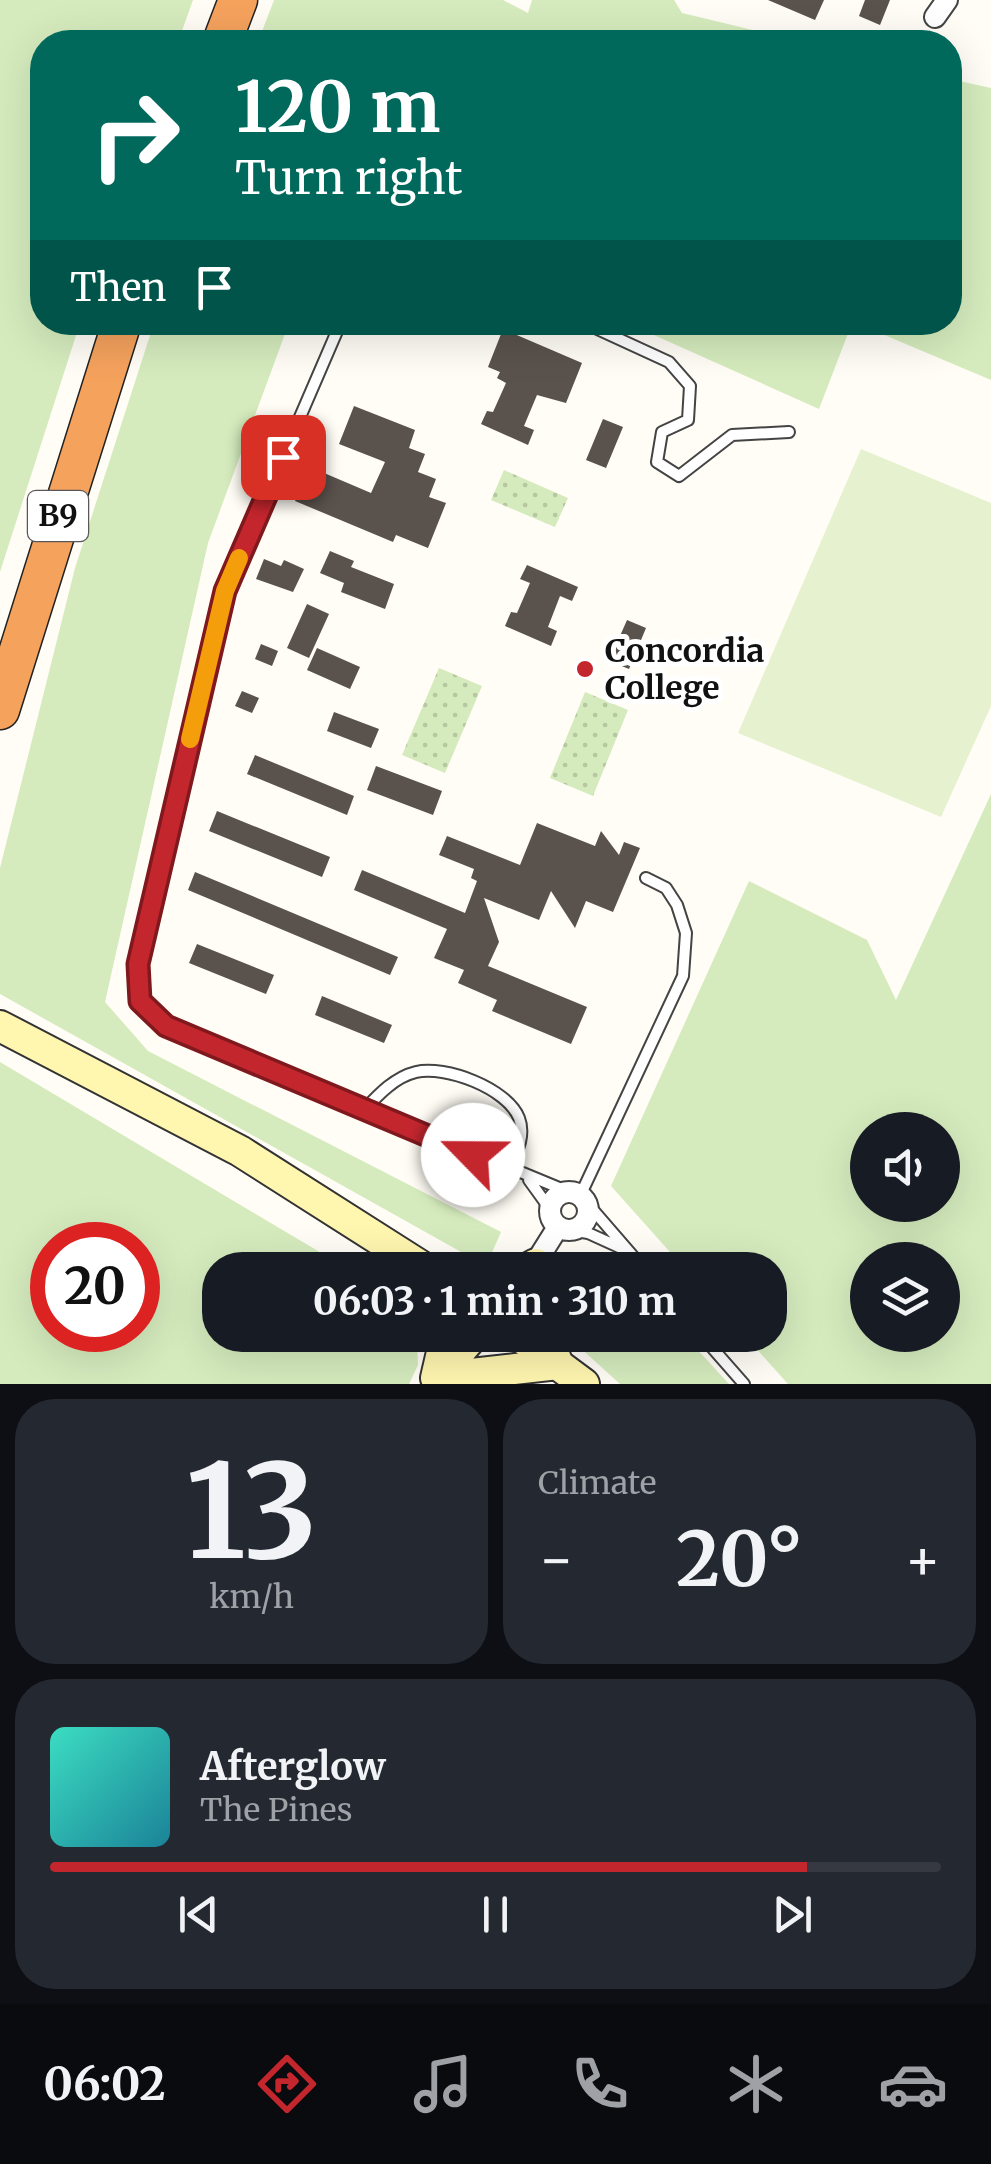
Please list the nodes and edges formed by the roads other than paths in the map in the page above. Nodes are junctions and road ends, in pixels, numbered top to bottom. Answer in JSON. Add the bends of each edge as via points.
{"nodes":[{"id":1,"x":238,"y":0,"type":"edge"},
{"id":2,"x":227,"y":30,"type":"edge"},
{"id":3,"x":118,"y":335,"type":"edge"},
{"id":4,"x":334,"y":335,"type":"edge"},
{"id":5,"x":611,"y":335,"type":"edge"},
{"id":6,"x":789,"y":432,"type":"dead end"},
{"id":7,"x":0,"y":710,"type":"edge"},
{"id":8,"x":646,"y":878,"type":"dead end"},
{"id":9,"x":0,"y":1026,"type":"edge"},
{"id":10,"x":365,"y":1109,"type":"junction"},
{"id":11,"x":509,"y":1171,"type":"junction"},
{"id":12,"x":528,"y":1179,"type":"junction"},
{"id":13,"x":579,"y":1197,"type":"junction"},
{"id":14,"x":560,"y":1222,"type":"junction"},
{"id":15,"x":627,"y":1250,"type":"joint"},
{"id":16,"x":398,"y":1252,"type":"edge"},
{"id":17,"x":542,"y":1252,"type":"edge"},
{"id":18,"x":442,"y":1352,"type":"edge"},
{"id":19,"x":459,"y":1352,"type":"edge"},
{"id":20,"x":541,"y":1352,"type":"edge"},
{"id":21,"x":553,"y":1352,"type":"edge"},
{"id":22,"x":716,"y":1352,"type":"edge"},
{"id":23,"x":558,"y":1364,"type":"junction"},
{"id":24,"x":434,"y":1381,"type":"edge"},
{"id":25,"x":584,"y":1384,"type":"edge"},
{"id":26,"x":744,"y":1384,"type":"edge"}],
"edges":[{"from":1,"to":2,"type":"highway"},
{"from":3,"to":7,"type":"highway","number":"B9"},
{"from":4,"to":10,"type":"lane","via":[[225,591],[138,964],[140,1001],[166,1026]]},
{"from":5,"to":6,"type":"lane","via":[[670,362],[690,386],[688,420],[662,432],[657,462],[679,476],[732,435]]},
{"from":8,"to":13,"type":"lane","via":[[666,888],[677,906],[686,934],[683,976]]},
{"from":9,"to":16,"type":"main road","via":[[240,1151]]},
{"from":10,"to":11,"type":"lane"},
{"from":10,"to":11,"type":"lane","via":[[418,1071],[481,1085],[520,1118],[521,1142]]},
{"from":11,"to":12,"type":"lane"},
{"from":12,"to":13,"type":"lane"},
{"from":12,"to":14,"type":"lane"},
{"from":13,"to":14,"type":"street","via":[[558,1195]]},
{"from":13,"to":14,"type":"street","via":[[586,1221]]},
{"from":13,"to":15,"type":"lane"},
{"from":14,"to":15,"type":"lane"},
{"from":14,"to":17,"type":"street"},
{"from":18,"to":24,"type":"main road"},
{"from":19,"to":24,"type":"main road"},
{"from":20,"to":23,"type":"main road"},
{"from":21,"to":23,"type":"main road"},
{"from":22,"to":26,"type":"lane"},
{"from":23,"to":24,"type":"main road"},
{"from":23,"to":25,"type":"main road"}]}
